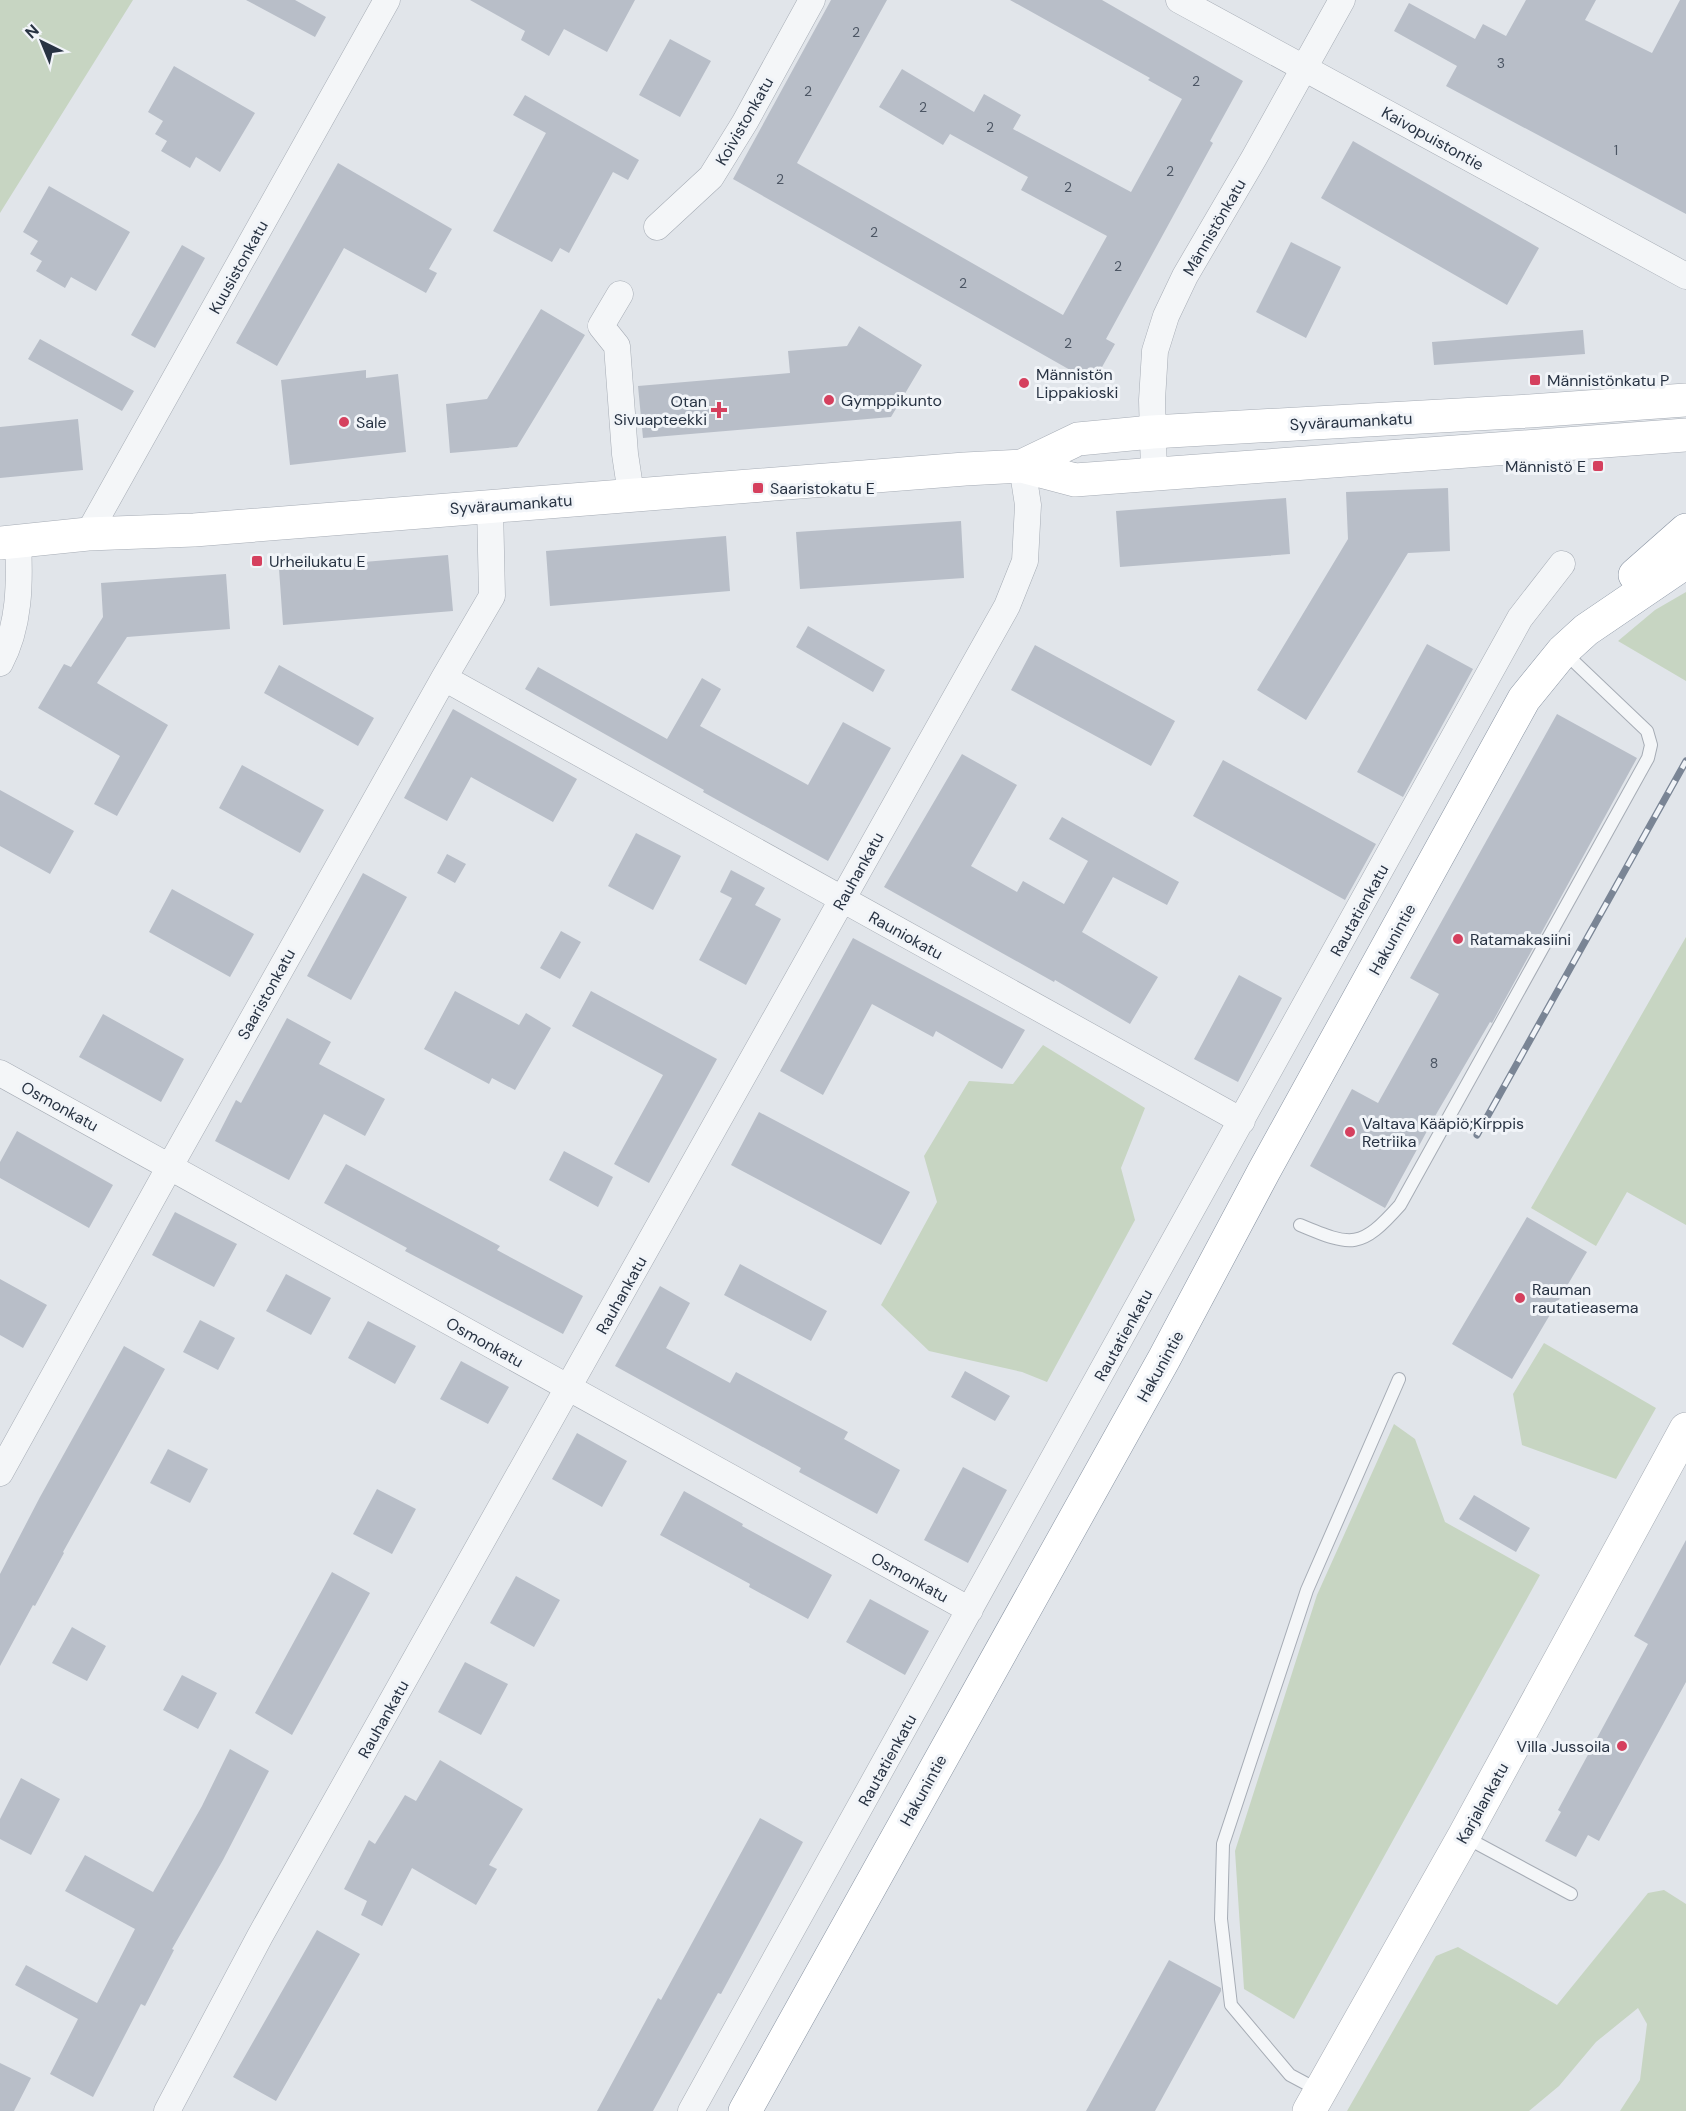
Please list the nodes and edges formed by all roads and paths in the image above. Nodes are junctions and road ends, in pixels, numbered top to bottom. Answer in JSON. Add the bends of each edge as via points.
{"nodes":[{"id":1,"x":387,"y":0,"type":"edge"},
{"id":2,"x":812,"y":0,"type":"edge"},
{"id":3,"x":1179,"y":0,"type":"edge"},
{"id":4,"x":1342,"y":0,"type":"edge"},
{"id":5,"x":1305,"y":68,"type":"junction"},
{"id":6,"x":657,"y":227,"type":"dead end"},
{"id":7,"x":1686,"y":276,"type":"edge"},
{"id":8,"x":620,"y":294,"type":"dead end"},
{"id":9,"x":1686,"y":400,"type":"edge"},
{"id":10,"x":1152,"y":432,"type":"junction"},
{"id":11,"x":1686,"y":435,"type":"edge"},
{"id":12,"x":1022,"y":466,"type":"junction"},
{"id":13,"x":1154,"y":474,"type":"junction"},
{"id":14,"x":631,"y":494,"type":"junction"},
{"id":15,"x":490,"y":506,"type":"junction"},
{"id":16,"x":1686,"y":530,"type":"edge"},
{"id":17,"x":88,"y":534,"type":"junction"},
{"id":18,"x":9,"y":542,"type":"edge"},
{"id":19,"x":1686,"y":562,"type":"edge"},
{"id":20,"x":1562,"y":564,"type":"dead end"},
{"id":21,"x":1574,"y":640,"type":"junction"},
{"id":22,"x":0,"y":663,"type":"edge"},
{"id":23,"x":444,"y":678,"type":"junction"},
{"id":24,"x":842,"y":899,"type":"junction"},
{"id":25,"x":0,"y":1073,"type":"edge"},
{"id":26,"x":1242,"y":1121,"type":"junction"},
{"id":27,"x":169,"y":1167,"type":"junction"},
{"id":28,"x":1300,"y":1225,"type":"dead end"},
{"id":29,"x":1399,"y":1379,"type":"dead end"},
{"id":30,"x":568,"y":1389,"type":"junction"},
{"id":31,"x":1683,"y":1444,"type":"edge"},
{"id":32,"x":0,"y":1473,"type":"edge"},
{"id":33,"x":970,"y":1610,"type":"junction"},
{"id":34,"x":1464,"y":1836,"type":"junction"},
{"id":35,"x":1571,"y":1894,"type":"dead end"},
{"id":36,"x":1315,"y":2101,"type":"edge"},
{"id":37,"x":167,"y":2111,"type":"edge"},
{"id":38,"x":691,"y":2111,"type":"edge"},
{"id":39,"x":744,"y":2111,"type":"edge"}],
"edges":[{"from":1,"to":17,"type":"street","name":"Kuusistonkatu"},
{"from":2,"to":6,"type":"street","name":"Koivistonkatu","via":[[711,177]]},
{"from":3,"to":5,"type":"street","name":"Kaivopuistontie"},
{"from":4,"to":5,"type":"street","name":"Männistönkatu"},
{"from":5,"to":7,"type":"street","name":"Kaivopuistontie"},
{"from":5,"to":10,"type":"street","name":"Männistönkatu","via":[[1166,316],[1155,351]]},
{"from":8,"to":14,"type":"street","via":[[601,326],[617,346]]},
{"from":9,"to":10,"type":"main road","name":"Syväraumankatu"},
{"from":10,"to":12,"type":"main road","name":"Syväraumankatu","via":[[1078,439]]},
{"from":10,"to":13,"type":"street","name":"Männistönkatu"},
{"from":11,"to":13,"type":"main road","name":"Syväraumankatu"},
{"from":12,"to":13,"type":"main road","name":"Syväraumankatu","via":[[1076,480]]},
{"from":12,"to":14,"type":"main road","name":"Syväraumankatu"},
{"from":12,"to":24,"type":"street","name":"Rauhankatu","via":[[1028,505],[1024,561],[1007,606]]},
{"from":14,"to":15,"type":"main road","name":"Syväraumankatu"},
{"from":15,"to":17,"type":"main road","name":"Syväraumankatu","via":[[194,530]]},
{"from":15,"to":23,"type":"street","name":"Saaristonkatu","via":[[492,596]]},
{"from":16,"to":21,"type":"main road","name":"Hakunintie","via":[[1622,586]]},
{"from":17,"to":18,"type":"main road","name":"Syväraumankatu"},
{"from":18,"to":22,"type":"street","via":[[20,578],[16,610]]},
{"from":19,"to":21,"type":"main road","name":"Hakunintie"},
{"from":20,"to":26,"type":"street","name":"Rautatienkatu","via":[[1520,618]]},
{"from":21,"to":28,"type":"lane","via":[[1647,731],[1651,745],[1648,758],[1400,1205],[1383,1224],[1359,1240],[1335,1240]]},
{"from":21,"to":39,"type":"main road","name":"Hakunintie","via":[[1524,699],[1164,1359]]},
{"from":23,"to":24,"type":"street","name":"Rauniokatu"},
{"from":23,"to":27,"type":"street","name":"Saaristonkatu"},
{"from":24,"to":26,"type":"street","name":"Rauniokatu"},
{"from":24,"to":30,"type":"street","name":"Rauhankatu"},
{"from":25,"to":27,"type":"street","name":"Osmonkatu"},
{"from":26,"to":33,"type":"street","name":"Rautatienkatu"},
{"from":27,"to":30,"type":"street","name":"Osmonkatu"},
{"from":27,"to":32,"type":"street","name":"Saaristonkatu"},
{"from":29,"to":36,"type":"lane","via":[[1307,1590],[1223,1844],[1221,1919],[1231,2005]]},
{"from":30,"to":33,"type":"street","name":"Osmonkatu"},
{"from":30,"to":37,"type":"street","name":"Rauhankatu","via":[[260,1936]]},
{"from":31,"to":34,"type":"main road","name":"Karjalankatu"},
{"from":33,"to":38,"type":"street","name":"Rautatienkatu"},
{"from":34,"to":35,"type":"lane"},
{"from":34,"to":36,"type":"main road","name":"Karjalankatu"}]}
